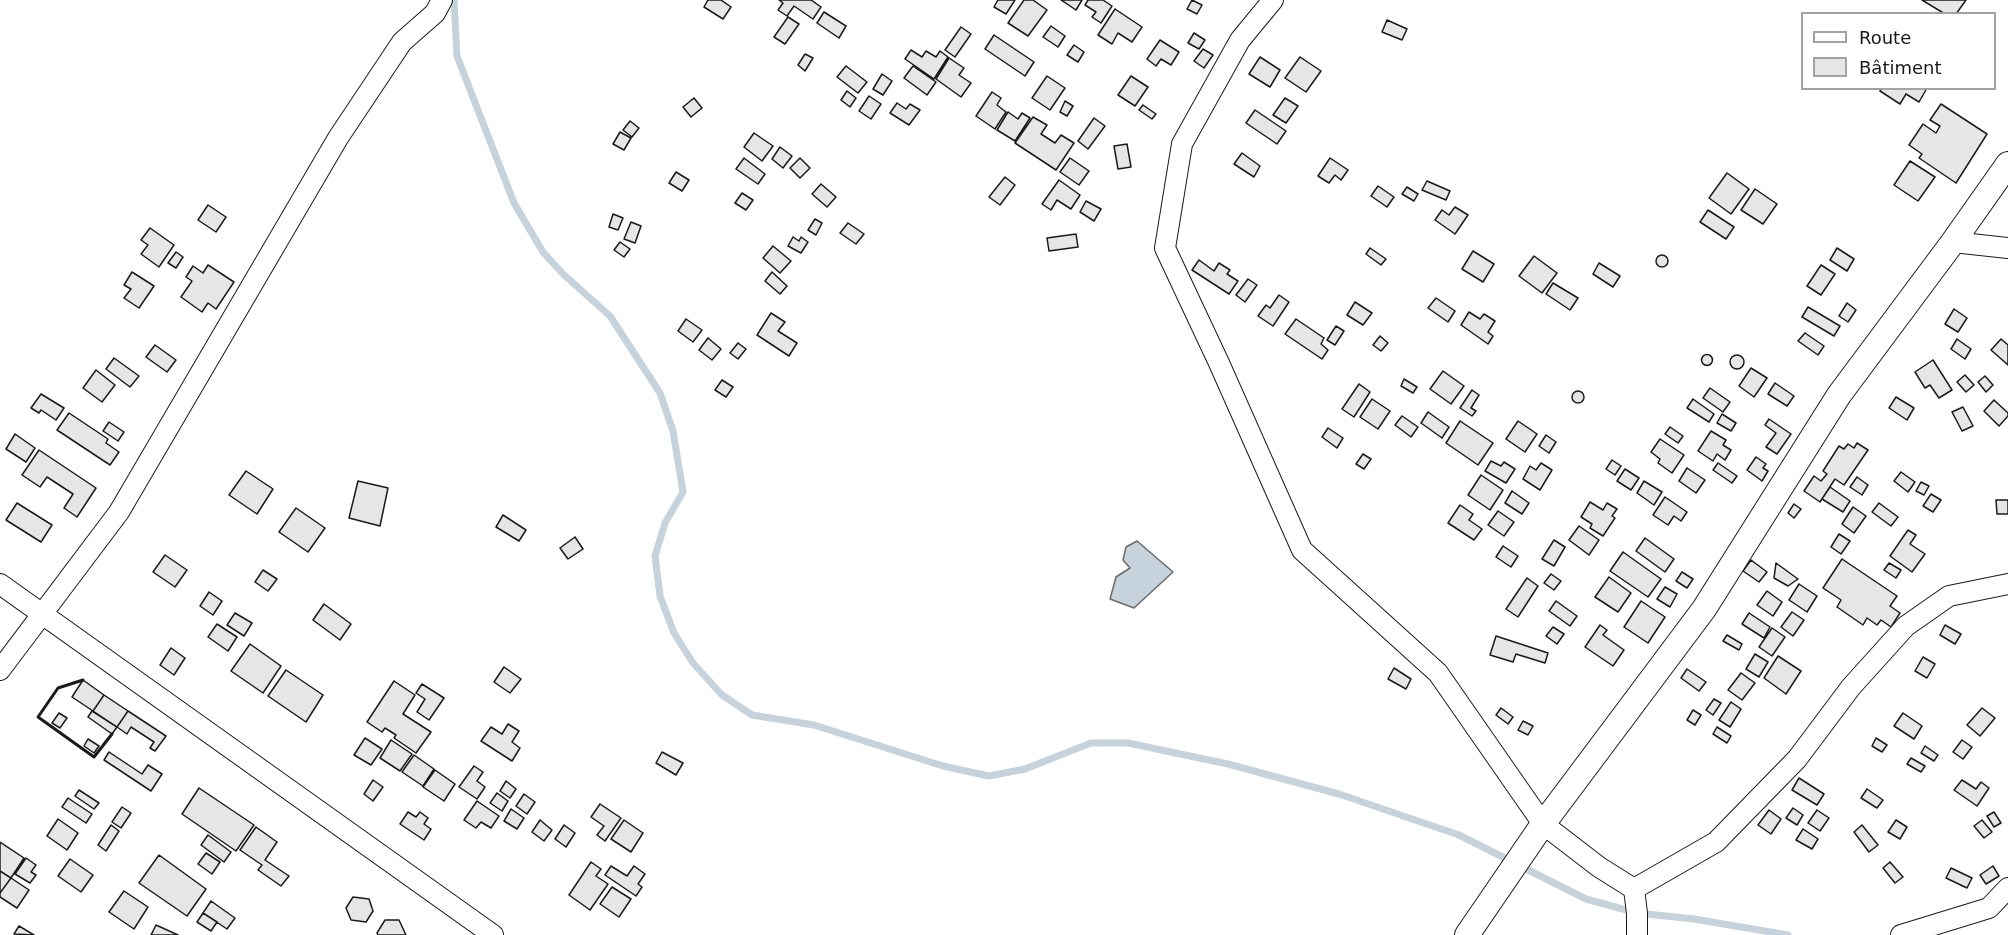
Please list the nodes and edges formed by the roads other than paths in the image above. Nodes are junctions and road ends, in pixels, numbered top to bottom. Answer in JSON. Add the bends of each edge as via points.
{"nodes":[{"id":1,"x":442,"y":0,"type":"edge"},
{"id":2,"x":1274,"y":0,"type":"edge"},
{"id":3,"x":2008,"y":164,"type":"edge"},
{"id":4,"x":1953,"y":242,"type":"junction"},
{"id":5,"x":2008,"y":249,"type":"edge"},
{"id":6,"x":0,"y":584,"type":"edge"},
{"id":7,"x":2008,"y":584,"type":"edge"},
{"id":8,"x":42,"y":614,"type":"junction"},
{"id":9,"x":0,"y":670,"type":"edge"},
{"id":10,"x":1543,"y":824,"type":"junction"},
{"id":11,"x":2008,"y":888,"type":"edge"},
{"id":12,"x":1634,"y":889,"type":"junction"},
{"id":13,"x":494,"y":935,"type":"edge"},
{"id":14,"x":1467,"y":935,"type":"edge"},
{"id":15,"x":1637,"y":935,"type":"edge"},
{"id":16,"x":1901,"y":935,"type":"edge"}],
"edges":[{"from":1,"to":8,"type":"street","via":[[435,13],[402,42],[338,138],[119,512]]},
{"from":2,"to":10,"type":"street","via":[[1240,40],[1182,144],[1165,248],[1302,550],[1438,673]]},
{"from":3,"to":4,"type":"street"},
{"from":4,"to":5,"type":"street"},
{"from":4,"to":10,"type":"street","via":[[1839,394],[1704,609]]},
{"from":6,"to":8,"type":"street"},
{"from":7,"to":12,"type":"street","via":[[1949,596],[1906,626],[1851,687],[1797,759],[1716,842]]},
{"from":8,"to":9,"type":"street"},
{"from":8,"to":13,"type":"street"},
{"from":10,"to":12,"type":"street"},
{"from":10,"to":14,"type":"street"},
{"from":11,"to":16,"type":"street","via":[[1989,908]]},
{"from":12,"to":15,"type":"street"}]}
